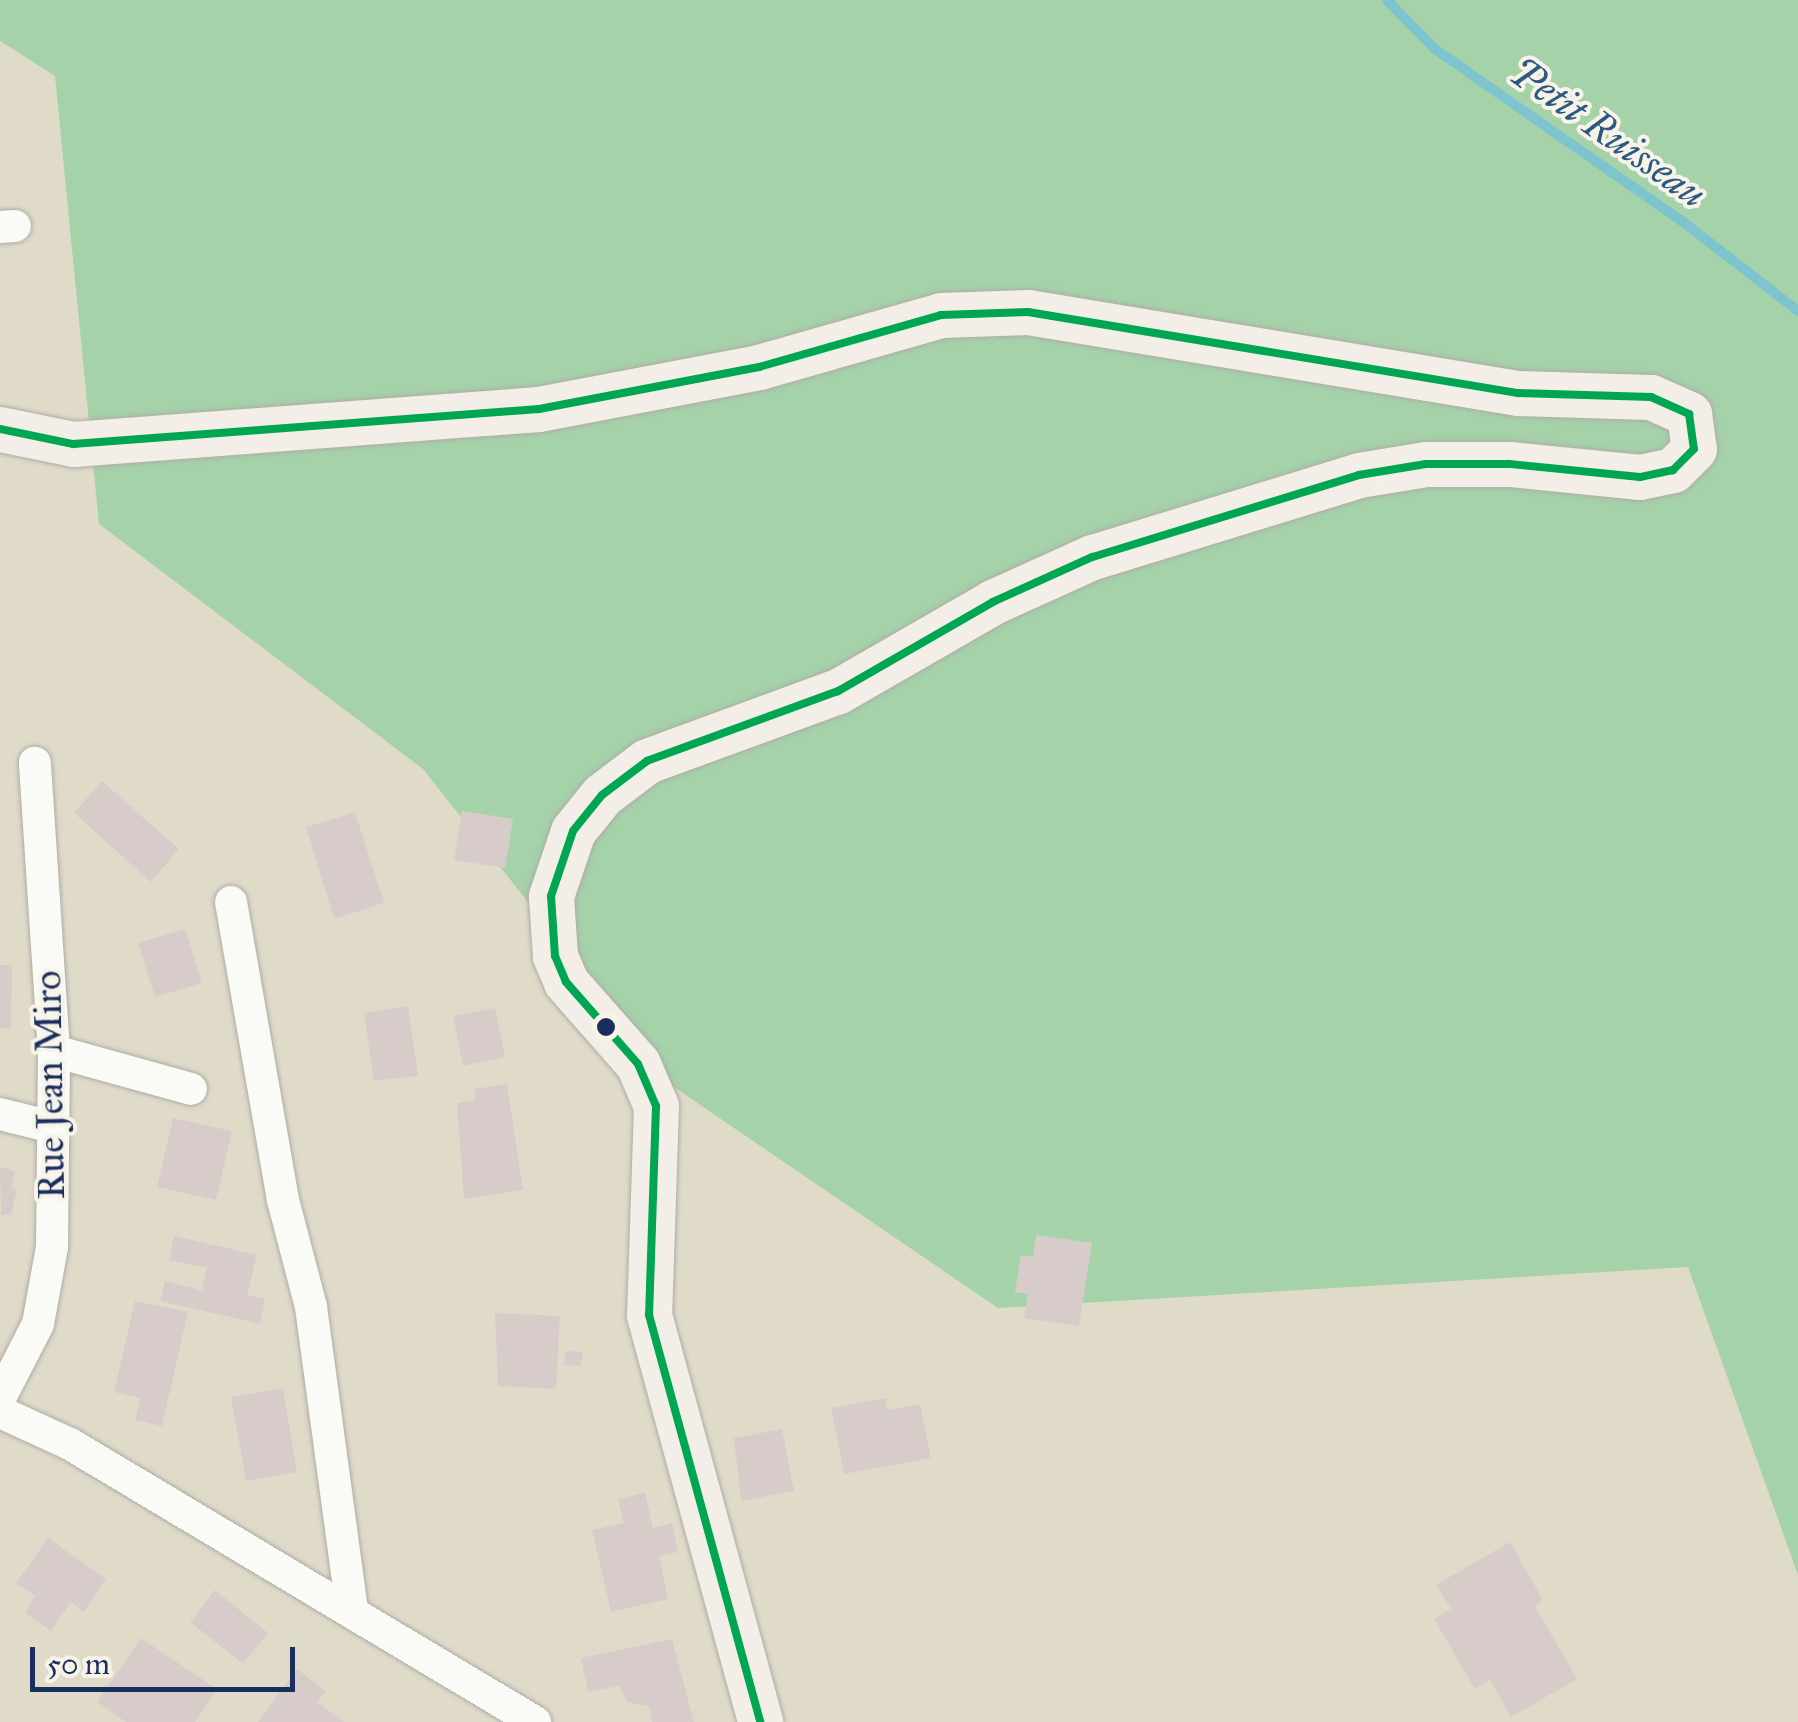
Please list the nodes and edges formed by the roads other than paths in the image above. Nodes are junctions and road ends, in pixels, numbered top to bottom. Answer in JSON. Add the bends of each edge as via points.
{"nodes":[{"id":1,"x":0,"y":428,"type":"edge"},
{"id":2,"x":34,"y":763,"type":"dead end"},
{"id":3,"x":231,"y":902,"type":"dead end"},
{"id":4,"x":54,"y":1051,"type":"junction"},
{"id":5,"x":191,"y":1089,"type":"dead end"},
{"id":6,"x":0,"y":1114,"type":"edge"},
{"id":7,"x":52,"y":1127,"type":"junction"},
{"id":8,"x":0,"y":1398,"type":"edge"},
{"id":9,"x":0,"y":1412,"type":"edge"},
{"id":10,"x":352,"y":1610,"type":"junction"},
{"id":11,"x":535,"y":1722,"type":"edge"},
{"id":12,"x":760,"y":1722,"type":"edge"}],
"edges":[{"from":1,"to":12,"type":"main road","via":[[73,444],[539,409],[759,367],[942,316],[1028,312],[1518,393],[1651,397],[1689,414],[1694,449],[1673,470],[1640,477],[1426,464],[1360,475],[1092,557],[993,602],[838,691],[647,761],[602,795],[573,831],[551,896],[555,956],[566,982],[638,1064],[656,1106],[649,1315]]},
{"from":2,"to":4,"type":"street","name":"Rue Jean Miro"},
{"from":3,"to":10,"type":"street","via":[[282,1200],[311,1306]]},
{"from":4,"to":5,"type":"street"},
{"from":4,"to":7,"type":"street","name":"Rue Jean Miro"},
{"from":6,"to":7,"type":"street"},
{"from":7,"to":8,"type":"street","name":"Rue Jean Miro","via":[[52,1246],[38,1324]]},
{"from":9,"to":10,"type":"street","via":[[70,1444]]},
{"from":10,"to":11,"type":"street"}]}
